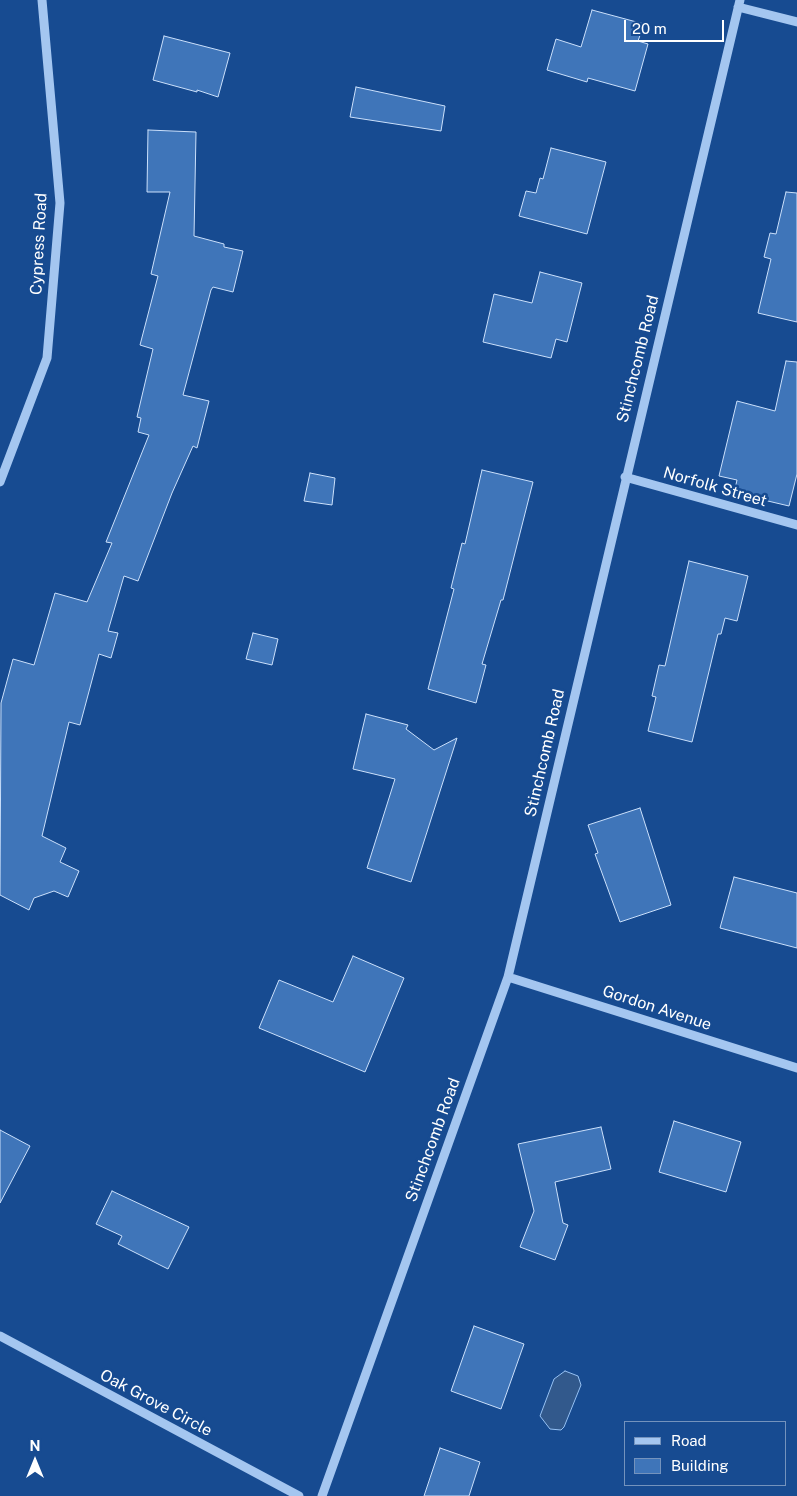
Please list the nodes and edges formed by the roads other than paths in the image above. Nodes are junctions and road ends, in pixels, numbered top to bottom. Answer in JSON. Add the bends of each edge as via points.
{"nodes":[{"id":1,"x":42,"y":0,"type":"edge"},
{"id":2,"x":739,"y":4,"type":"edge"},
{"id":3,"x":797,"y":22,"type":"edge"},
{"id":4,"x":625,"y":477,"type":"junction"},
{"id":5,"x":0,"y":482,"type":"edge"},
{"id":6,"x":797,"y":525,"type":"edge"},
{"id":7,"x":508,"y":976,"type":"junction"},
{"id":8,"x":797,"y":1068,"type":"edge"},
{"id":9,"x":0,"y":1336,"type":"edge"},
{"id":10,"x":299,"y":1496,"type":"edge"},
{"id":11,"x":322,"y":1496,"type":"edge"}],
"edges":[{"from":1,"to":5,"type":"street","name":"Cypress Road","via":[[60,203],[47,358]]},
{"from":2,"to":3,"type":"street"},
{"from":2,"to":4,"type":"street","name":"Stinchcomb Road"},
{"from":4,"to":6,"type":"street","name":"Norfolk Street"},
{"from":4,"to":7,"type":"street","name":"Stinchcomb Road"},
{"from":7,"to":8,"type":"street","name":"Gordon Avenue"},
{"from":7,"to":11,"type":"street","name":"Stinchcomb Road"},
{"from":9,"to":10,"type":"street","name":"Oak Grove Circle"}]}
